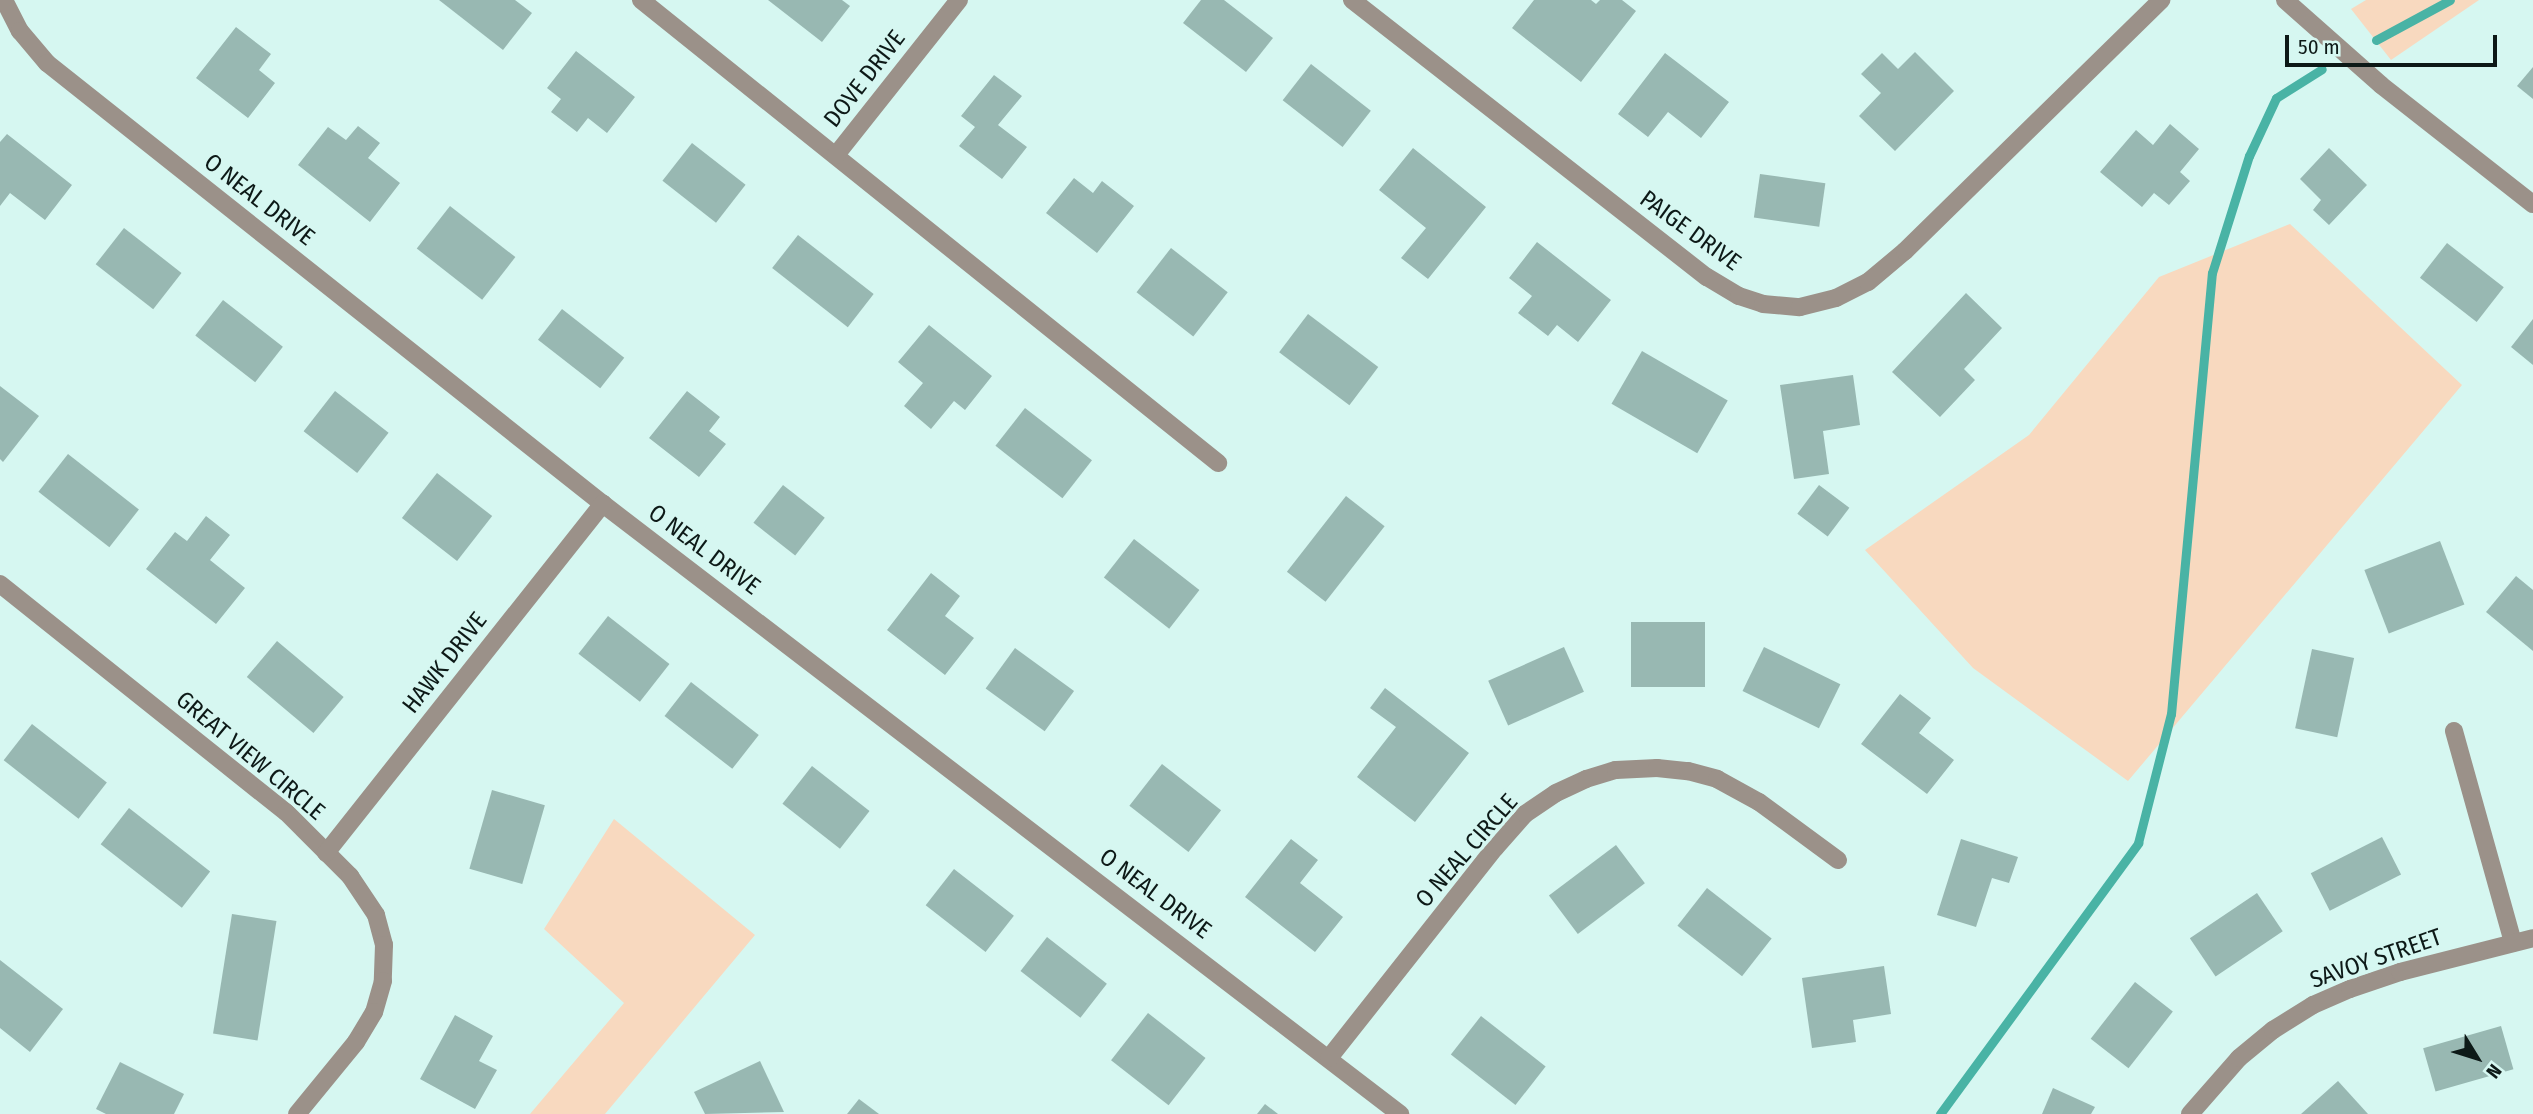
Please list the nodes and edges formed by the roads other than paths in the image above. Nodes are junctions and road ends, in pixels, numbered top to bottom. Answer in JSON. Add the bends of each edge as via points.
{"nodes":[{"id":1,"x":5,"y":0,"type":"edge"},
{"id":2,"x":641,"y":0,"type":"edge"},
{"id":3,"x":959,"y":0,"type":"edge"},
{"id":4,"x":1352,"y":0,"type":"edge"},
{"id":5,"x":2161,"y":0,"type":"edge"},
{"id":6,"x":2285,"y":0,"type":"edge"},
{"id":7,"x":836,"y":155,"type":"junction"},
{"id":8,"x":2533,"y":204,"type":"edge"},
{"id":9,"x":1219,"y":463,"type":"dead end"},
{"id":10,"x":603,"y":503,"type":"junction"},
{"id":11,"x":0,"y":584,"type":"edge"},
{"id":12,"x":2454,"y":731,"type":"dead end"},
{"id":13,"x":326,"y":853,"type":"junction"},
{"id":14,"x":1838,"y":860,"type":"dead end"},
{"id":15,"x":2533,"y":938,"type":"edge"},
{"id":16,"x":2513,"y":943,"type":"junction"},
{"id":17,"x":1329,"y":1058,"type":"junction"},
{"id":18,"x":297,"y":1114,"type":"edge"},
{"id":19,"x":1400,"y":1114,"type":"edge"},
{"id":20,"x":2190,"y":1114,"type":"edge"}],
"edges":[{"from":1,"to":10,"type":"street","name":"O NEAL DRIVE","via":[[20,31],[47,63]]},
{"from":2,"to":7,"type":"street"},
{"from":3,"to":7,"type":"street","name":"DOVE DRIVE"},
{"from":4,"to":5,"type":"street","name":"PAIGE DRIVE","via":[[1707,277],[1763,304],[1800,307],[1836,298],[1868,282],[1905,251]]},
{"from":6,"to":8,"type":"street","via":[[2381,85]]},
{"from":7,"to":9,"type":"street"},
{"from":10,"to":13,"type":"street","name":"HAWK DRIVE"},
{"from":10,"to":17,"type":"street","name":"O NEAL DRIVE"},
{"from":11,"to":13,"type":"street","name":"GREAT VIEW CIRCLE","via":[[286,812]]},
{"from":12,"to":16,"type":"street"},
{"from":13,"to":18,"type":"street","name":"GREAT VIEW CIRCLE","via":[[350,876],[376,915],[384,945],[383,981],[374,1012],[356,1042]]},
{"from":14,"to":17,"type":"street","name":"O NEAL CIRCLE","via":[[1759,802],[1717,779],[1657,768],[1616,770],[1586,779],[1525,814]]},
{"from":15,"to":16,"type":"street","name":"SAVOY STREET"},
{"from":16,"to":20,"type":"street","name":"SAVOY STREET","via":[[2400,972],[2313,1005],[2239,1058]]},
{"from":17,"to":19,"type":"street","name":"O NEAL DRIVE"}]}
